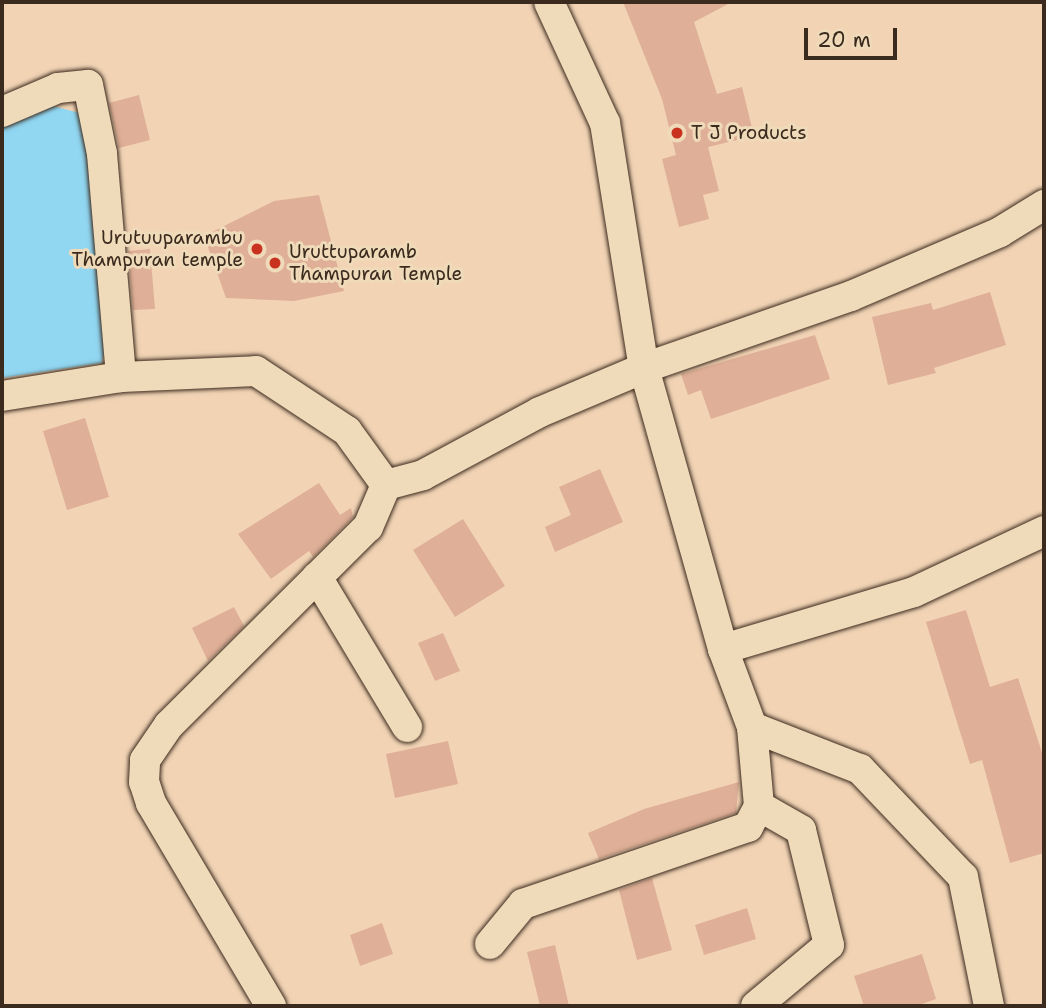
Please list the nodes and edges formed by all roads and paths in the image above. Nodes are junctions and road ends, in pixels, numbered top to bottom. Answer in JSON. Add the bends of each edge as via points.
{"nodes":[{"id":1,"x":549,"y":2,"type":"edge"},
{"id":2,"x":2,"y":112,"type":"edge"},
{"id":3,"x":1044,"y":205,"type":"edge"},
{"id":4,"x":644,"y":368,"type":"junction"},
{"id":5,"x":121,"y":377,"type":"junction"},
{"id":6,"x":2,"y":396,"type":"edge"},
{"id":7,"x":386,"y":485,"type":"junction"},
{"id":8,"x":1044,"y":531,"type":"edge"},
{"id":9,"x":317,"y":577,"type":"junction"},
{"id":10,"x":723,"y":649,"type":"junction"},
{"id":11,"x":407,"y":727,"type":"dead end"},
{"id":12,"x":752,"y":727,"type":"junction"},
{"id":13,"x":759,"y":806,"type":"junction"},
{"id":14,"x":490,"y":944,"type":"dead end"},
{"id":15,"x":271,"y":1006,"type":"edge"},
{"id":16,"x":756,"y":1006,"type":"edge"},
{"id":17,"x":989,"y":1006,"type":"edge"}],
"edges":[{"from":1,"to":4,"type":"street","via":[[605,123]]},
{"from":2,"to":5,"type":"street","via":[[58,88],[88,85],[102,154]]},
{"from":3,"to":4,"type":"street","via":[[1000,232],[851,296]]},
{"from":4,"to":7,"type":"street","via":[[540,412],[423,475]]},
{"from":4,"to":10,"type":"street"},
{"from":5,"to":6,"type":"street"},
{"from":5,"to":7,"type":"street","via":[[256,371],[347,430]]},
{"from":7,"to":9,"type":"street","via":[[368,527]]},
{"from":8,"to":10,"type":"street","via":[[914,592]]},
{"from":9,"to":11,"type":"street"},
{"from":9,"to":15,"type":"street","via":[[169,725],[145,760],[144,782],[152,803]]},
{"from":10,"to":12,"type":"street"},
{"from":12,"to":13,"type":"street"},
{"from":12,"to":17,"type":"street","via":[[860,769],[963,877]]},
{"from":13,"to":14,"type":"street","via":[[757,817],[737,832],[523,904]]},
{"from":13,"to":16,"type":"street","via":[[801,830],[829,946]]}]}
